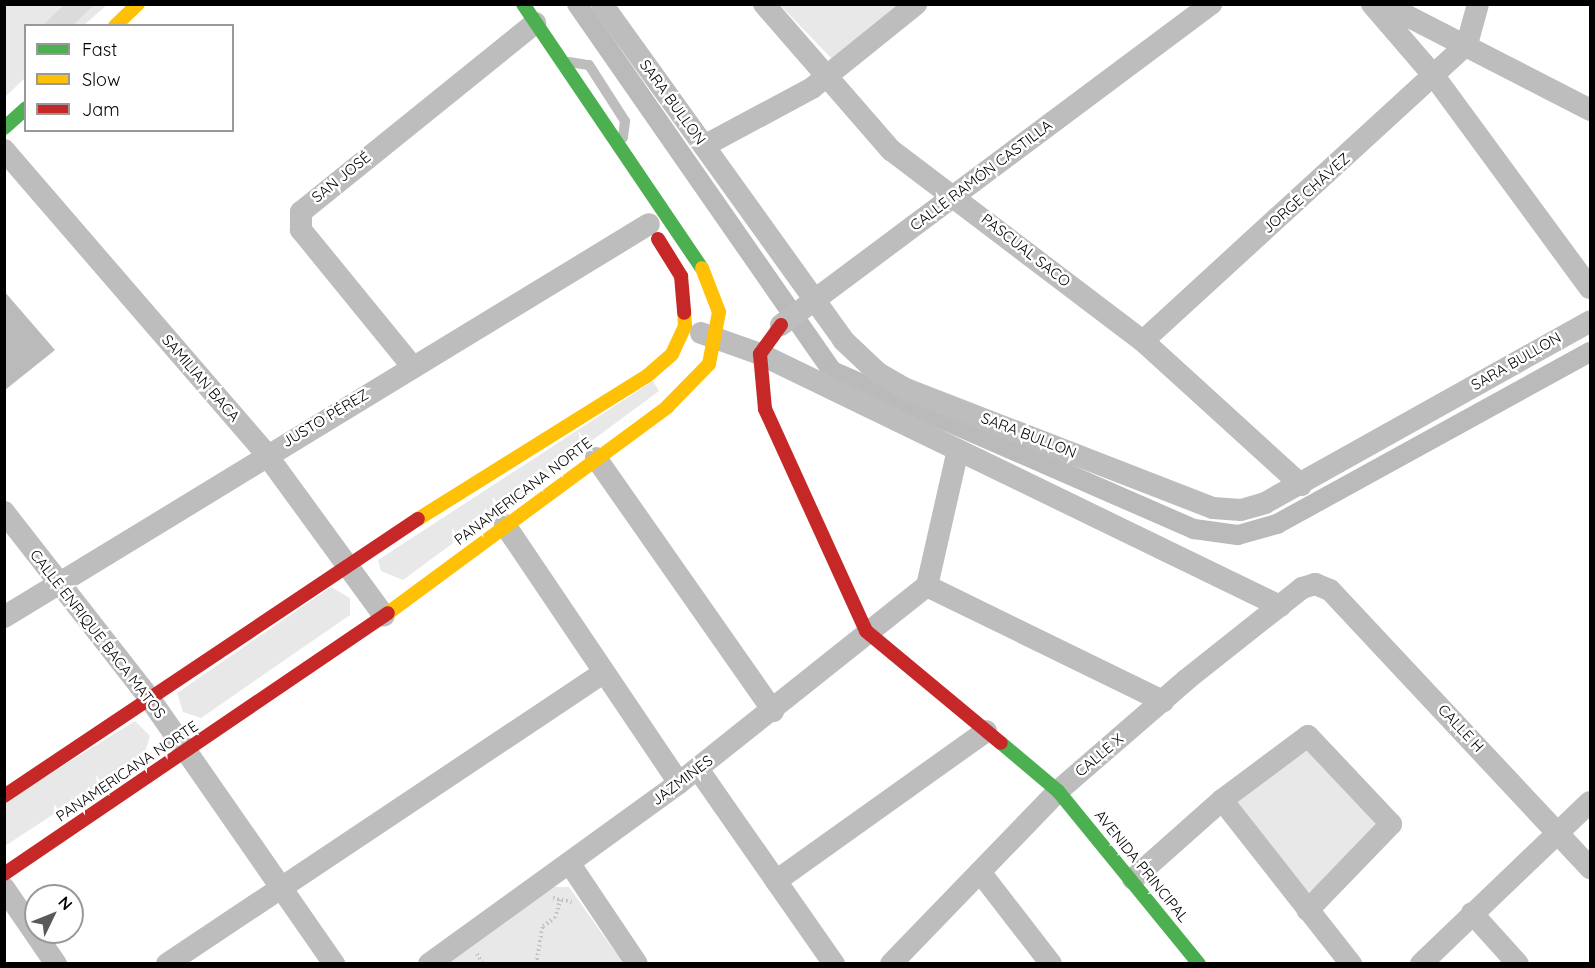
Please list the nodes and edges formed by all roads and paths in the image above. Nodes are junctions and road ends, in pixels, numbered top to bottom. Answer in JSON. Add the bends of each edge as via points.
{"nodes":[{"id":1,"x":138,"y":4,"type":"edge"},
{"id":2,"x":602,"y":4,"type":"edge"},
{"id":3,"x":764,"y":4,"type":"edge"},
{"id":4,"x":916,"y":4,"type":"edge"},
{"id":5,"x":1211,"y":4,"type":"edge"},
{"id":6,"x":1372,"y":4,"type":"edge"},
{"id":7,"x":1384,"y":4,"type":"edge"},
{"id":8,"x":1478,"y":4,"type":"edge"},
{"id":9,"x":522,"y":21,"type":"edge"},
{"id":10,"x":117,"y":24,"type":"edge"},
{"id":11,"x":1467,"y":44,"type":"junction"},
{"id":12,"x":531,"y":53,"type":"dead end"},
{"id":13,"x":562,"y":62,"type":"junction"},
{"id":14,"x":828,"y":74,"type":"junction"},
{"id":15,"x":1434,"y":76,"type":"junction"},
{"id":16,"x":24,"y":110,"type":"edge"},
{"id":17,"x":1590,"y":110,"type":"edge"},
{"id":18,"x":4,"y":128,"type":"edge"},
{"id":19,"x":704,"y":146,"type":"junction"},
{"id":20,"x":621,"y":147,"type":"junction"},
{"id":21,"x":4,"y":150,"type":"edge"},
{"id":22,"x":953,"y":195,"type":"junction"},
{"id":23,"x":645,"y":220,"type":"joint"},
{"id":24,"x":1590,"y":288,"type":"edge"},
{"id":25,"x":810,"y":303,"type":"junction"},
{"id":26,"x":1590,"y":321,"type":"edge"},
{"id":27,"x":781,"y":325,"type":"joint"},
{"id":28,"x":685,"y":327,"type":"junction"},
{"id":29,"x":718,"y":339,"type":"junction"},
{"id":30,"x":1143,"y":341,"type":"junction"},
{"id":31,"x":760,"y":354,"type":"junction"},
{"id":32,"x":412,"y":366,"type":"junction"},
{"id":33,"x":958,"y":450,"type":"junction"},
{"id":34,"x":266,"y":454,"type":"junction"},
{"id":35,"x":596,"y":458,"type":"junction"},
{"id":36,"x":1301,"y":484,"type":"junction"},
{"id":37,"x":4,"y":512,"type":"edge"},
{"id":38,"x":505,"y":525,"type":"junction"},
{"id":39,"x":345,"y":565,"type":"junction"},
{"id":40,"x":58,"y":581,"type":"junction"},
{"id":41,"x":927,"y":586,"type":"junction"},
{"id":42,"x":1330,"y":590,"type":"joint"},
{"id":43,"x":1280,"y":606,"type":"junction"},
{"id":44,"x":384,"y":616,"type":"junction"},
{"id":45,"x":4,"y":617,"type":"edge"},
{"id":46,"x":866,"y":631,"type":"junction"},
{"id":47,"x":603,"y":673,"type":"junction"},
{"id":48,"x":150,"y":699,"type":"junction"},
{"id":49,"x":1163,"y":701,"type":"junction"},
{"id":50,"x":773,"y":711,"type":"junction"},
{"id":51,"x":986,"y":731,"type":"junction"},
{"id":52,"x":187,"y":751,"type":"junction"},
{"id":53,"x":698,"y":769,"type":"junction"},
{"id":54,"x":679,"y":783,"type":"junction"},
{"id":55,"x":1058,"y":790,"type":"junction"},
{"id":56,"x":4,"y":796,"type":"edge"},
{"id":57,"x":1222,"y":801,"type":"junction"},
{"id":58,"x":1590,"y":802,"type":"edge"},
{"id":59,"x":1556,"y":830,"type":"junction"},
{"id":60,"x":570,"y":864,"type":"junction"},
{"id":61,"x":1590,"y":868,"type":"edge"},
{"id":62,"x":981,"y":872,"type":"junction"},
{"id":63,"x":4,"y":874,"type":"edge"},
{"id":64,"x":1133,"y":879,"type":"junction"},
{"id":65,"x":776,"y":881,"type":"junction"},
{"id":66,"x":4,"y":888,"type":"edge"},
{"id":67,"x":282,"y":890,"type":"junction"},
{"id":68,"x":560,"y":900,"type":"dead end"},
{"id":69,"x":1308,"y":910,"type":"junction"},
{"id":70,"x":1472,"y":913,"type":"junction"},
{"id":71,"x":827,"y":961,"type":"edge"},
{"id":72,"x":56,"y":963,"type":"edge"},
{"id":73,"x":167,"y":963,"type":"edge"},
{"id":74,"x":334,"y":963,"type":"edge"},
{"id":75,"x":429,"y":963,"type":"edge"},
{"id":76,"x":536,"y":963,"type":"edge"},
{"id":77,"x":637,"y":963,"type":"edge"},
{"id":78,"x":891,"y":963,"type":"edge"},
{"id":79,"x":1051,"y":963,"type":"edge"},
{"id":80,"x":1199,"y":963,"type":"edge"},
{"id":81,"x":1351,"y":963,"type":"edge"},
{"id":82,"x":1421,"y":963,"type":"edge"},
{"id":83,"x":1518,"y":963,"type":"edge"}],
"edges":[{"from":1,"to":10,"type":"main road"},
{"from":2,"to":19,"type":"street","name":"SARA BULLON"},
{"from":3,"to":14,"type":"street","name":"PASCUAL SACO"},
{"from":4,"to":14,"type":"street"},
{"from":5,"to":22,"type":"street","name":"CALLE RAMÓN CASTILLA"},
{"from":6,"to":15,"type":"street"},
{"from":7,"to":11,"type":"street"},
{"from":8,"to":11,"type":"street"},
{"from":9,"to":12,"type":"main road"},
{"from":9,"to":13,"type":"main road","name":"PANAMERICANA NORTE"},
{"from":9,"to":32,"type":"street","name":"SAN JOSÉ","via":[[308,204],[298,221]]},
{"from":11,"to":15,"type":"street","name":"JORGE CHÁVEZ"},
{"from":11,"to":17,"type":"street"},
{"from":13,"to":20,"type":"main road","name":"PANAMERICANA NORTE"},
{"from":13,"to":20,"type":"lane","via":[[589,65],[625,121]]},
{"from":14,"to":19,"type":"street"},
{"from":14,"to":22,"type":"street","name":"PASCUAL SACO","via":[[891,150]]},
{"from":15,"to":24,"type":"street"},
{"from":15,"to":30,"type":"street","name":"JORGE CHÁVEZ"},
{"from":16,"to":18,"type":"main road"},
{"from":19,"to":25,"type":"street","name":"SARA BULLON"},
{"from":20,"to":29,"type":"main road","name":"PANAMERICANA NORTE","via":[[700,264],[719,312]]},
{"from":21,"to":34,"type":"street","name":"SAMILIAN BACA"},
{"from":22,"to":25,"type":"street","name":"CALLE RAMÓN CASTILLA"},
{"from":22,"to":30,"type":"street","name":"PASCUAL SACO"},
{"from":23,"to":28,"type":"main road","via":[[681,276]]},
{"from":23,"to":32,"type":"street","name":"JUSTO PÉREZ"},
{"from":25,"to":27,"type":"street","name":"CALLE RAMÓN CASTILLA"},
{"from":25,"to":36,"type":"street","name":"SARA BULLON","via":[[878,373],[906,389],[1213,508],[1254,507]]},
{"from":26,"to":36,"type":"street","name":"SARA BULLON"},
{"from":27,"to":31,"type":"main road","name":"CALLE RAMÓN CASTILLA"},
{"from":28,"to":29,"type":"street"},
{"from":28,"to":39,"type":"main road","name":"PANAMERICANA NORTE","via":[[672,354],[647,376]]},
{"from":29,"to":31,"type":"street"},
{"from":29,"to":35,"type":"main road","name":"PANAMERICANA NORTE","via":[[709,364],[693,383]]},
{"from":30,"to":36,"type":"street","name":"PASCUAL SACO"},
{"from":31,"to":33,"type":"street"},
{"from":31,"to":46,"type":"main road","via":[[770,429]]},
{"from":32,"to":34,"type":"street","name":"JUSTO PÉREZ"},
{"from":33,"to":41,"type":"street"},
{"from":33,"to":43,"type":"street"},
{"from":34,"to":39,"type":"street","name":"SAMILIAN BACA"},
{"from":34,"to":40,"type":"street","name":"JUSTO PÉREZ"},
{"from":35,"to":38,"type":"main road","name":"PANAMERICANA NORTE"},
{"from":35,"to":50,"type":"street"},
{"from":37,"to":40,"type":"street","name":"CALLE ENRIQUE BACA MATOS"},
{"from":38,"to":44,"type":"main road","name":"PANAMERICANA NORTE"},
{"from":38,"to":47,"type":"street"},
{"from":39,"to":44,"type":"street","name":"SAMILIAN BACA"},
{"from":39,"to":48,"type":"main road","name":"PANAMERICANA NORTE"},
{"from":40,"to":45,"type":"street","name":"JUSTO PÉREZ"},
{"from":40,"to":48,"type":"street","name":"CALLE ENRIQUE BACA MATOS"},
{"from":41,"to":46,"type":"street","name":"JAZMINES"},
{"from":41,"to":49,"type":"street"},
{"from":42,"to":43,"type":"street","name":"CALLE X","via":[[1308,585]]},
{"from":42,"to":59,"type":"street","name":"CALLE H"},
{"from":43,"to":49,"type":"street","name":"CALLE X"},
{"from":44,"to":52,"type":"main road","name":"PANAMERICANA NORTE"},
{"from":46,"to":50,"type":"street","name":"JAZMINES"},
{"from":46,"to":51,"type":"main road","name":"AVENIDA PRINCIPAL"},
{"from":47,"to":54,"type":"street"},
{"from":47,"to":67,"type":"street"},
{"from":48,"to":52,"type":"street","name":"CALLE ENRIQUE BACA MATOS"},
{"from":48,"to":56,"type":"main road","name":"PANAMERICANA NORTE"},
{"from":49,"to":55,"type":"street","name":"CALLE X"},
{"from":50,"to":53,"type":"street","name":"JAZMINES"},
{"from":51,"to":55,"type":"main road","name":"AVENIDA PRINCIPAL"},
{"from":51,"to":65,"type":"street"},
{"from":52,"to":63,"type":"main road","name":"PANAMERICANA NORTE"},
{"from":52,"to":67,"type":"street","name":"CALLE ENRIQUE BACA MATOS"},
{"from":53,"to":54,"type":"street","name":"JAZMINES"},
{"from":53,"to":65,"type":"street"},
{"from":54,"to":60,"type":"street","name":"JAZMINES"},
{"from":55,"to":62,"type":"street","name":"CALLE X"},
{"from":55,"to":64,"type":"main road","name":"AVENIDA PRINCIPAL"},
{"from":57,"to":64,"type":"street"},
{"from":57,"to":69,"type":"street"},
{"from":57,"to":69,"type":"street","via":[[1304,737],[1312,737],[1391,824]]},
{"from":58,"to":59,"type":"street"},
{"from":59,"to":61,"type":"street","name":"CALLE H"},
{"from":59,"to":70,"type":"street"},
{"from":60,"to":75,"type":"street","name":"JAZMINES"},
{"from":60,"to":77,"type":"street"},
{"from":62,"to":78,"type":"street","name":"CALLE X"},
{"from":62,"to":79,"type":"street"},
{"from":64,"to":80,"type":"main road","name":"AVENIDA PRINCIPAL"},
{"from":65,"to":71,"type":"street"},
{"from":66,"to":72,"type":"street"},
{"from":67,"to":73,"type":"street"},
{"from":67,"to":74,"type":"street","name":"CALLE ENRIQUE BACA MATOS"},
{"from":68,"to":76,"type":"path","via":[[555,918],[543,926]]},
{"from":69,"to":81,"type":"street"},
{"from":70,"to":82,"type":"street"},
{"from":70,"to":83,"type":"street"}]}
